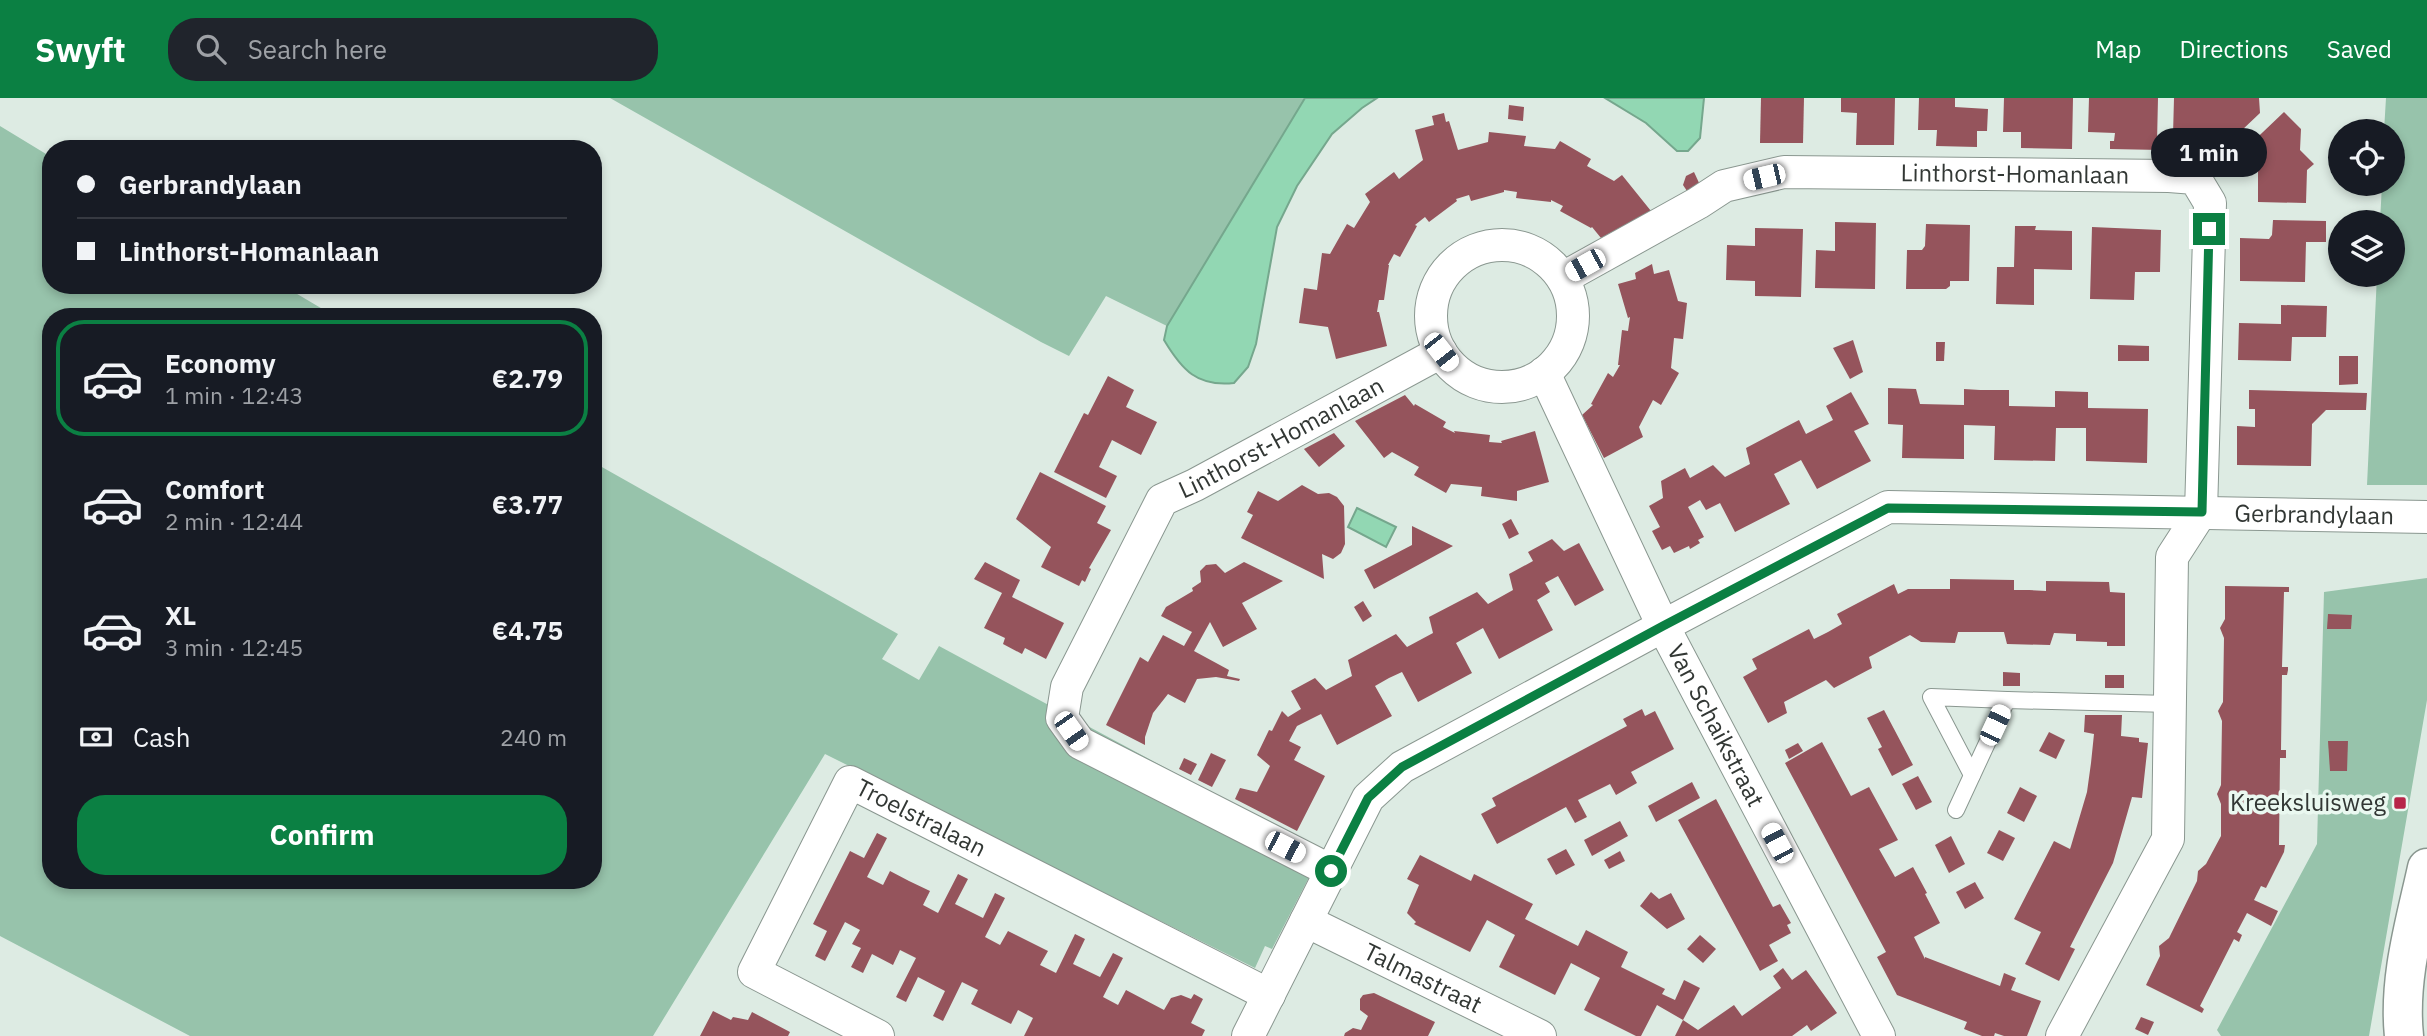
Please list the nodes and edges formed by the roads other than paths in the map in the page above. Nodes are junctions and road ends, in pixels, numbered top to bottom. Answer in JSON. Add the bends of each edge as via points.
{"nodes":[{"id":1,"x":1563,"y":278,"type":"junction"},
{"id":2,"x":1441,"y":352,"type":"junction"},
{"id":3,"x":1544,"y":373,"type":"junction"},
{"id":4,"x":2202,"y":512,"type":"junction"},
{"id":5,"x":2427,"y":517,"type":"edge"},
{"id":6,"x":1663,"y":626,"type":"junction"},
{"id":7,"x":2007,"y":700,"type":"junction"},
{"id":8,"x":2169,"y":704,"type":"junction"},
{"id":9,"x":1972,"y":775,"type":"junction"},
{"id":10,"x":1956,"y":810,"type":"dead end"},
{"id":11,"x":2427,"y":868,"type":"edge"},
{"id":12,"x":1331,"y":871,"type":"junction"},
{"id":13,"x":1306,"y":920,"type":"junction"},
{"id":14,"x":1269,"y":995,"type":"junction"},
{"id":15,"x":878,"y":1036,"type":"edge"},
{"id":16,"x":1248,"y":1036,"type":"edge"},
{"id":17,"x":1540,"y":1036,"type":"edge"},
{"id":18,"x":1879,"y":1036,"type":"edge"},
{"id":19,"x":2062,"y":1036,"type":"edge"},
{"id":20,"x":2404,"y":1036,"type":"edge"}],
"edges":[{"from":1,"to":2,"type":"street","via":[[1548,261],[1508,244],[1485,246],[1465,255],[1448,269],[1436,288],[1431,309]]},
{"from":1,"to":3,"type":"street","via":[[1573,316],[1570,335],[1562,353]]},
{"from":1,"to":4,"type":"street","name":"Linthorst-Homanlaan","via":[[1724,186],[1784,172],[2195,178],[2210,203]]},
{"from":2,"to":3,"type":"street","via":[[1466,377],[1482,384],[1516,385]]},
{"from":2,"to":12,"type":"street","name":"Linthorst-Homanlaan","via":[[1162,500],[1067,687],[1062,718],[1080,743]]},
{"from":3,"to":6,"type":"street","name":"Van Schaikstraat"},
{"from":4,"to":5,"type":"street","name":"Gerbrandylaan"},
{"from":4,"to":6,"type":"street","name":"Gerbrandylaan","via":[[1888,508]]},
{"from":4,"to":8,"type":"street","via":[[2172,557]]},
{"from":6,"to":12,"type":"street","name":"Gerbrandylaan","via":[[1402,767],[1368,798]]},
{"from":6,"to":18,"type":"street","name":"Van Schaikstraat"},
{"from":7,"to":8,"type":"lane"},
{"from":7,"to":9,"type":"lane"},
{"from":7,"to":9,"type":"lane","via":[[1931,697]]},
{"from":8,"to":19,"type":"street","via":[[2168,839]]},
{"from":9,"to":10,"type":"lane"},
{"from":11,"to":20,"type":"street","via":[[2408,952],[2401,1010]]},
{"from":12,"to":13,"type":"street","name":"Gerbrandylaan"},
{"from":13,"to":14,"type":"street","name":"Gerbrandylaan"},
{"from":13,"to":17,"type":"street","name":"Talmastraat"},
{"from":14,"to":15,"type":"street","name":"Troelstralaan","via":[[849,782],[754,972]]},
{"from":14,"to":16,"type":"street","name":"Gerbrandylaan"}]}
